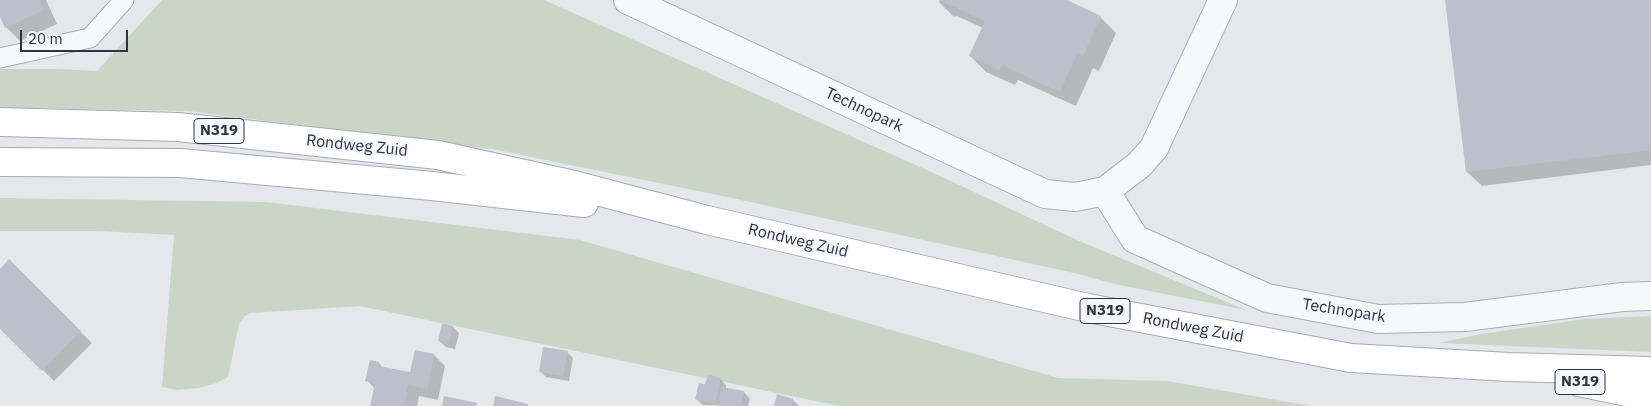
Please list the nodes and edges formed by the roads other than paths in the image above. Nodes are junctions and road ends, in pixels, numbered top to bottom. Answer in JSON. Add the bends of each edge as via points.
{"nodes":[{"id":1,"x":124,"y":0,"type":"edge"},
{"id":2,"x":628,"y":0,"type":"edge"},
{"id":3,"x":1223,"y":0,"type":"edge"},
{"id":4,"x":0,"y":58,"type":"edge"},
{"id":5,"x":0,"y":122,"type":"edge"},
{"id":6,"x":0,"y":162,"type":"edge"},
{"id":7,"x":1105,"y":191,"type":"junction"},
{"id":8,"x":707,"y":220,"type":"junction"},
{"id":9,"x":1651,"y":296,"type":"edge"},
{"id":10,"x":1509,"y":367,"type":"junction"},
{"id":11,"x":1651,"y":371,"type":"edge"},
{"id":12,"x":1651,"y":397,"type":"edge"}],
"edges":[{"from":1,"to":4,"type":"lane","via":[[90,38]]},
{"from":2,"to":7,"type":"street","name":"Technopark","via":[[1045,194],[1075,197]]},
{"from":3,"to":7,"type":"street","name":"Technopark","via":[[1154,148],[1139,165]]},
{"from":5,"to":8,"type":"main road","name":"Rondweg Zuid","number":"N319","via":[[178,127],[438,155],[574,185]]},
{"from":6,"to":8,"type":"main road","name":"Rondweg Zuid","number":"N319","via":[[180,163],[432,186]]},
{"from":7,"to":9,"type":"street","name":"Technopark","via":[[1135,239],[1267,298],[1360,316],[1378,319],[1465,317]]},
{"from":8,"to":10,"type":"main road","name":"Rondweg Zuid","number":"N319","via":[[1088,308],[1351,358]]},
{"from":10,"to":11,"type":"main road","name":"Rondweg Zuid","number":"N319"},
{"from":10,"to":12,"type":"main road","name":"Rondweg Zuid","number":"N319"}]}
